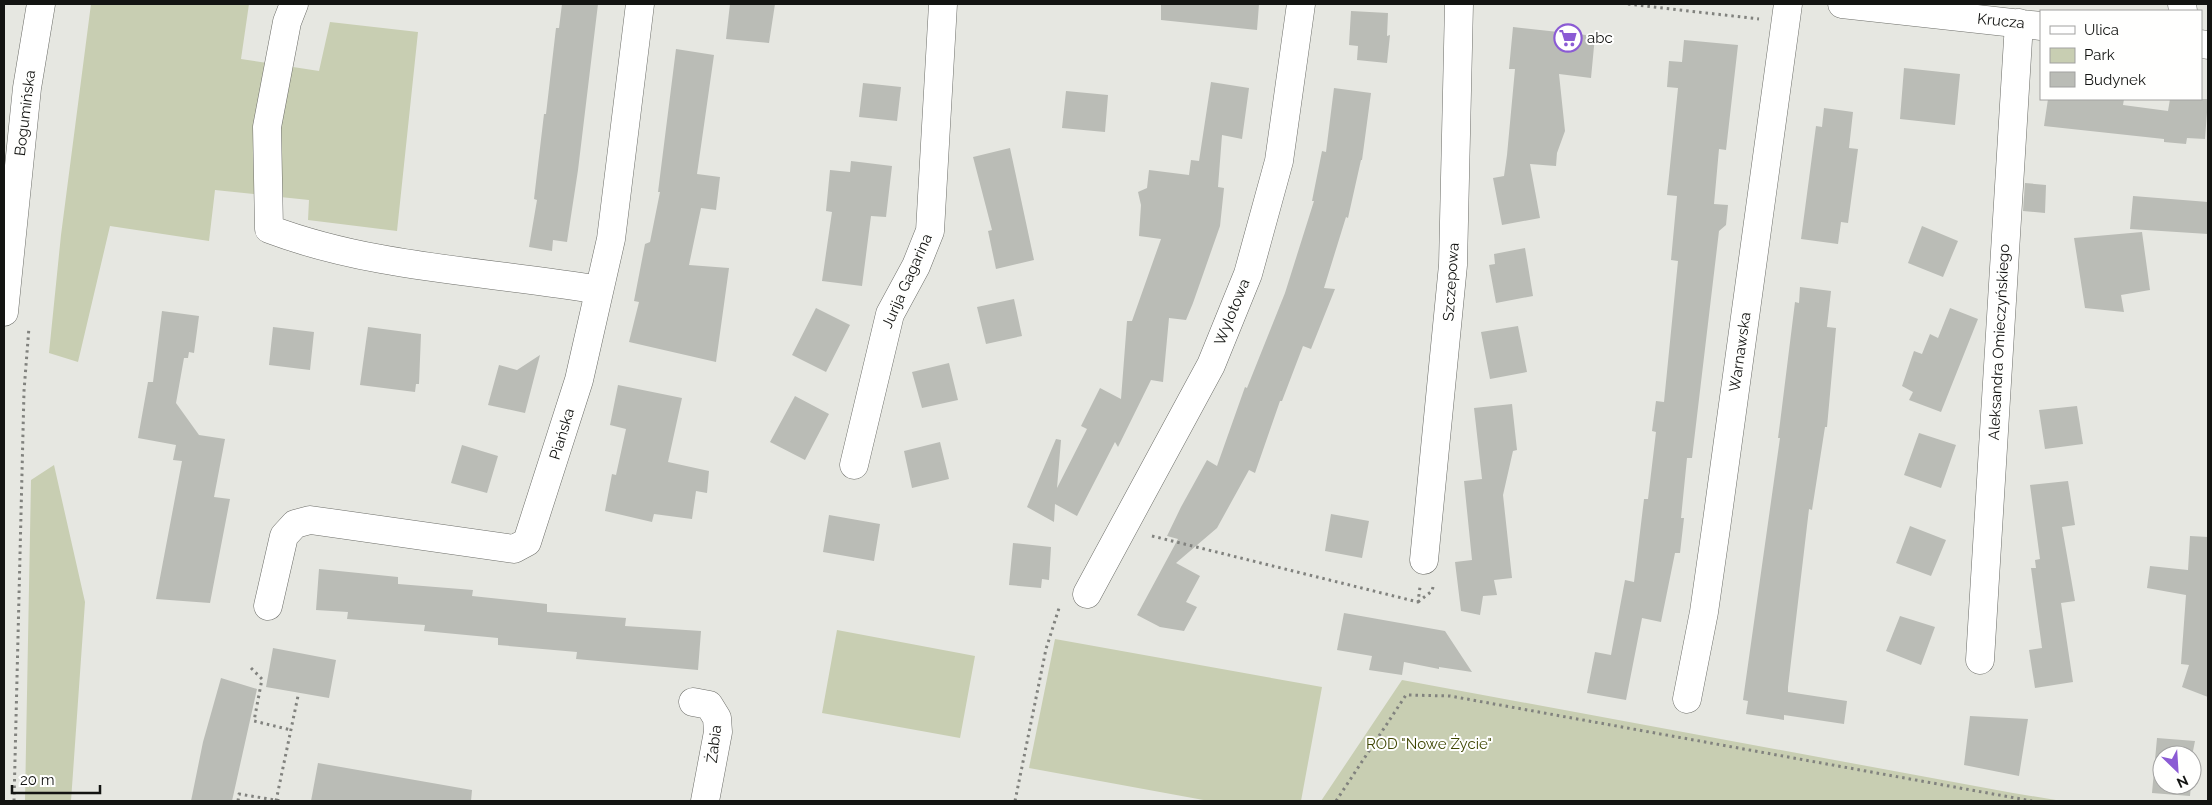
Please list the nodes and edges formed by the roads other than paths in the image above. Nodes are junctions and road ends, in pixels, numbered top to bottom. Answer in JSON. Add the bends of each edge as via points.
{"nodes":[{"id":1,"x":41,"y":4,"type":"edge"},
{"id":2,"x":294,"y":4,"type":"edge"},
{"id":3,"x":640,"y":4,"type":"edge"},
{"id":4,"x":943,"y":4,"type":"edge"},
{"id":5,"x":1301,"y":4,"type":"edge"},
{"id":6,"x":1459,"y":4,"type":"edge"},
{"id":7,"x":1788,"y":4,"type":"edge"},
{"id":8,"x":1842,"y":4,"type":"edge"},
{"id":9,"x":2030,"y":24,"type":"edge"},
{"id":10,"x":600,"y":290,"type":"junction"},
{"id":11,"x":4,"y":312,"type":"edge"},
{"id":12,"x":854,"y":465,"type":"dead end"},
{"id":13,"x":1424,"y":560,"type":"road end"},
{"id":14,"x":1086,"y":594,"type":"dead end"},
{"id":15,"x":268,"y":606,"type":"dead end"},
{"id":16,"x":1980,"y":660,"type":"dead end"},
{"id":17,"x":1687,"y":699,"type":"dead end"},
{"id":18,"x":692,"y":702,"type":"dead end"},
{"id":19,"x":705,"y":801,"type":"edge"}],
"edges":[{"from":1,"to":11,"type":"street","name":"Bogumińska","via":[[27,88]]},
{"from":2,"to":10,"type":"street","via":[[287,22],[267,127],[270,229],[340,252],[382,260]]},
{"from":3,"to":10,"type":"street","name":"Piańska","via":[[618,196]]},
{"from":4,"to":12,"type":"street","name":"Jurija Gagarina","via":[[930,231],[916,266],[887,320]]},
{"from":5,"to":14,"type":"street","name":"Wylotowa","via":[[1281,153],[1248,274],[1211,365]]},
{"from":6,"to":13,"type":"street","name":"Szczepowa","via":[[1454,265]]},
{"from":7,"to":17,"type":"street","name":"Warnawska","via":[[1704,612]]},
{"from":8,"to":9,"type":"street","name":"Krucza"},
{"from":9,"to":16,"type":"street","name":"Aleksandra Omieczyńskiego"},
{"from":10,"to":15,"type":"street","name":"Piańska","via":[[579,380],[527,542],[514,549],[310,520],[294,524],[284,536]]},
{"from":18,"to":19,"type":"street","name":"Żabia","via":[[708,705],[717,718],[718,732]]}]}
